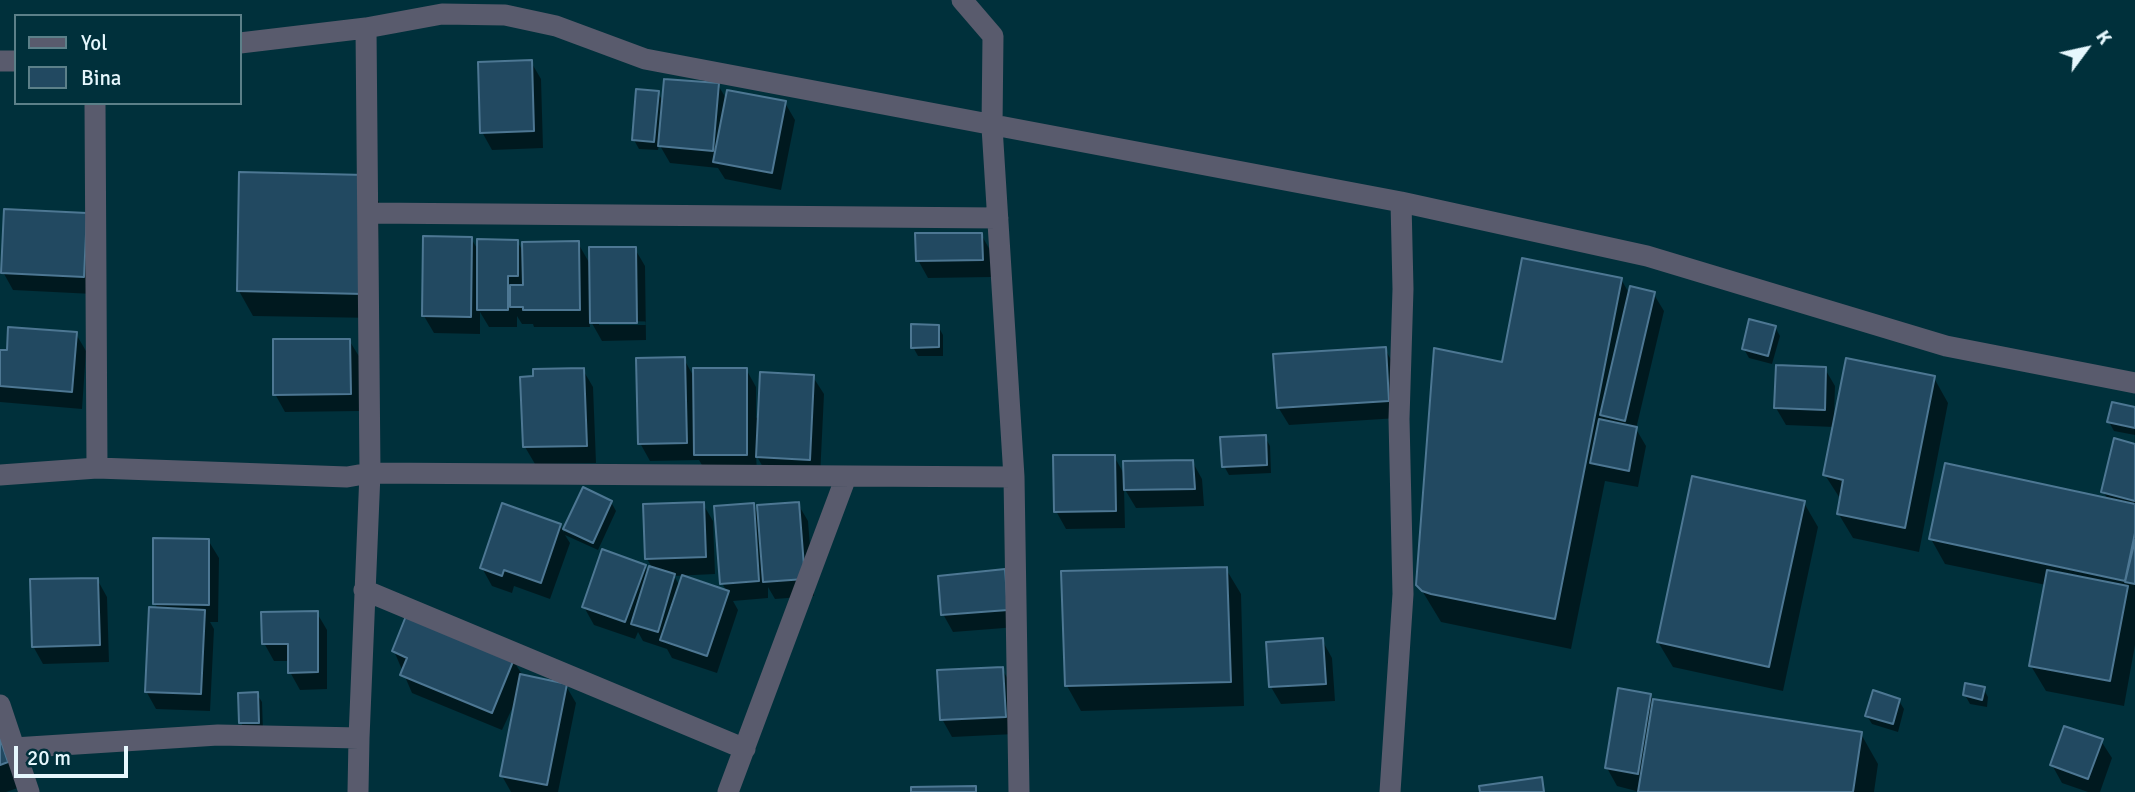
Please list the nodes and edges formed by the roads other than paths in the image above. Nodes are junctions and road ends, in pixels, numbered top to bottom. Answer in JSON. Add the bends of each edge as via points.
{"nodes":[{"id":1,"x":962,"y":0,"type":"edge"},
{"id":2,"x":366,"y":28,"type":"junction"},
{"id":3,"x":242,"y":43,"type":"edge"},
{"id":4,"x":95,"y":105,"type":"edge"},
{"id":5,"x":992,"y":127,"type":"junction"},
{"id":6,"x":1401,"y":202,"type":"junction"},
{"id":7,"x":368,"y":213,"type":"junction"},
{"id":8,"x":998,"y":218,"type":"junction"},
{"id":9,"x":2135,"y":383,"type":"edge"},
{"id":10,"x":97,"y":468,"type":"junction"},
{"id":11,"x":370,"y":473,"type":"junction"},
{"id":12,"x":0,"y":475,"type":"edge"},
{"id":13,"x":846,"y":477,"type":"junction"},
{"id":14,"x":1014,"y":477,"type":"junction"},
{"id":15,"x":365,"y":590,"type":"junction"},
{"id":16,"x":0,"y":705,"type":"edge"},
{"id":17,"x":359,"y":738,"type":"junction"},
{"id":18,"x":14,"y":748,"type":"junction"},
{"id":19,"x":745,"y":749,"type":"junction"},
{"id":20,"x":29,"y":792,"type":"edge"},
{"id":21,"x":358,"y":792,"type":"edge"},
{"id":22,"x":728,"y":792,"type":"edge"},
{"id":23,"x":1019,"y":792,"type":"edge"},
{"id":24,"x":1390,"y":792,"type":"edge"}],
"edges":[{"from":1,"to":5,"type":"street","via":[[993,36]]},
{"from":2,"to":3,"type":"street"},
{"from":2,"to":5,"type":"street","via":[[442,14],[505,15],[556,26],[645,59]]},
{"from":2,"to":7,"type":"street"},
{"from":4,"to":10,"type":"street"},
{"from":5,"to":6,"type":"street"},
{"from":5,"to":8,"type":"street"},
{"from":6,"to":9,"type":"street","via":[[1647,256],[1946,346]]},
{"from":6,"to":24,"type":"street","via":[[1403,594]]},
{"from":7,"to":8,"type":"street"},
{"from":7,"to":11,"type":"street"},
{"from":8,"to":14,"type":"street"},
{"from":10,"to":11,"type":"street","via":[[347,477]]},
{"from":10,"to":12,"type":"street"},
{"from":11,"to":13,"type":"street"},
{"from":11,"to":15,"type":"street"},
{"from":13,"to":14,"type":"street"},
{"from":13,"to":19,"type":"street"},
{"from":14,"to":23,"type":"street"},
{"from":15,"to":17,"type":"street"},
{"from":15,"to":19,"type":"street"},
{"from":16,"to":18,"type":"street"},
{"from":17,"to":18,"type":"street","via":[[218,735]]},
{"from":17,"to":21,"type":"street"},
{"from":18,"to":20,"type":"street"},
{"from":19,"to":22,"type":"street"}]}
